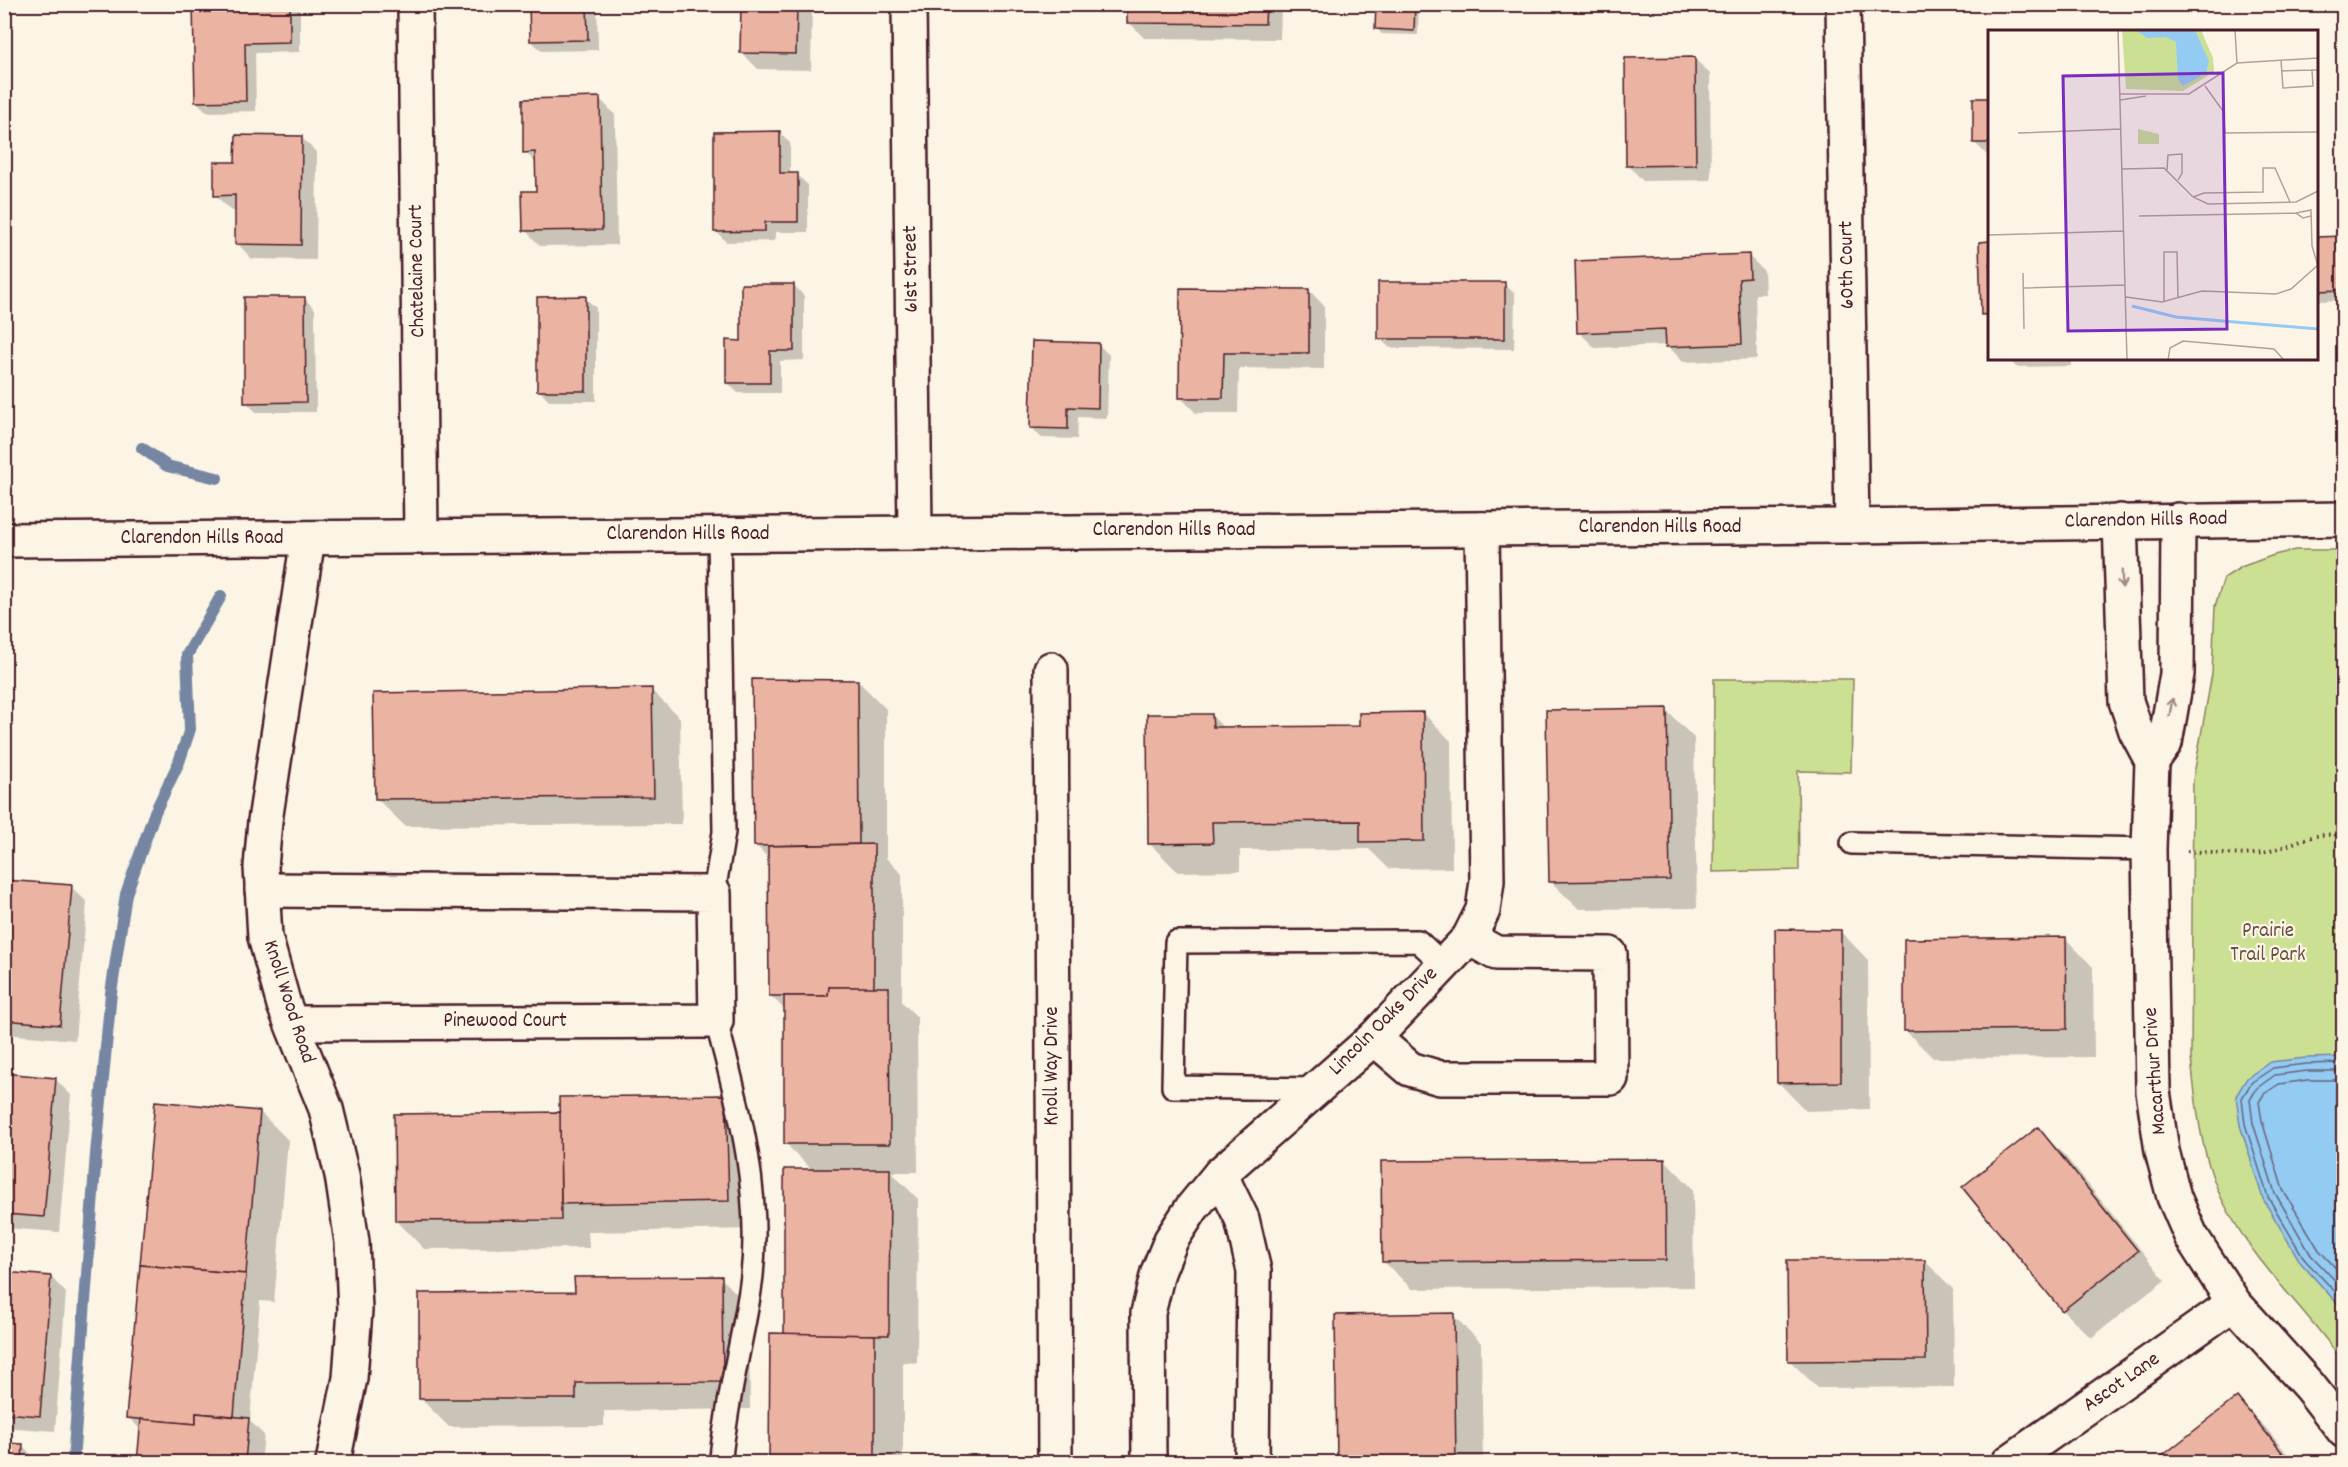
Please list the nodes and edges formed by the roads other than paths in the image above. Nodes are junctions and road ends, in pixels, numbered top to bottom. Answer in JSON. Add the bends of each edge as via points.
{"nodes":[{"id":1,"x":415,"y":4,"type":"edge"},
{"id":2,"x":909,"y":4,"type":"edge"},
{"id":3,"x":1843,"y":4,"type":"edge"},
{"id":4,"x":2343,"y":519,"type":"edge"},
{"id":5,"x":2178,"y":520,"type":"junction"},
{"id":6,"x":2120,"y":521,"type":"junction"},
{"id":7,"x":1852,"y":526,"type":"junction"},
{"id":8,"x":1482,"y":529,"type":"junction"},
{"id":9,"x":915,"y":533,"type":"junction"},
{"id":10,"x":719,"y":535,"type":"junction"},
{"id":11,"x":421,"y":537,"type":"junction"},
{"id":12,"x":308,"y":538,"type":"junction"},
{"id":13,"x":4,"y":540,"type":"edge"},
{"id":14,"x":1051,"y":669,"type":"dead end"},
{"id":15,"x":2152,"y":761,"type":"junction"},
{"id":16,"x":1852,"y":843,"type":"dead end"},
{"id":17,"x":2149,"y":849,"type":"junction"},
{"id":18,"x":262,"y":890,"type":"junction"},
{"id":19,"x":714,"y":893,"type":"junction"},
{"id":20,"x":1469,"y":938,"type":"junction"},
{"id":21,"x":1443,"y":964,"type":"junction"},
{"id":22,"x":716,"y":1021,"type":"junction"},
{"id":23,"x":293,"y":1023,"type":"junction"},
{"id":24,"x":1374,"y":1038,"type":"junction"},
{"id":25,"x":1316,"y":1089,"type":"junction"},
{"id":26,"x":1220,"y":1174,"type":"junction"},
{"id":27,"x":2234,"y":1304,"type":"junction"},
{"id":28,"x":2343,"y":1431,"type":"edge"},
{"id":29,"x":333,"y":1462,"type":"edge"},
{"id":30,"x":721,"y":1462,"type":"edge"},
{"id":31,"x":1055,"y":1462,"type":"edge"},
{"id":32,"x":1149,"y":1462,"type":"edge"},
{"id":33,"x":1252,"y":1462,"type":"edge"},
{"id":34,"x":2009,"y":1462,"type":"edge"}],
"edges":[{"from":1,"to":11,"type":"street","name":"Chatelaine Court"},
{"from":2,"to":9,"type":"street","name":"61st Street"},
{"from":3,"to":7,"type":"street","name":"60th Court"},
{"from":4,"to":5,"type":"street","name":"Clarendon Hills Road"},
{"from":5,"to":6,"type":"street","name":"Clarendon Hills Road"},
{"from":15,"to":5,"type":"street","name":"Macarthur Drive","one_way":true,"via":[[2165,743],[2177,674]]},
{"from":6,"to":7,"type":"street","name":"Clarendon Hills Road"},
{"from":6,"to":15,"type":"street","one_way":true,"via":[[2126,701]]},
{"from":7,"to":8,"type":"street","name":"Clarendon Hills Road"},
{"from":8,"to":9,"type":"street","name":"Clarendon Hills Road"},
{"from":8,"to":20,"type":"street","name":"Lincoln Oaks Drive","via":[[1487,881],[1483,910]]},
{"from":9,"to":10,"type":"street","name":"Clarendon Hills Road"},
{"from":10,"to":11,"type":"street","name":"Clarendon Hills Road"},
{"from":10,"to":19,"type":"lane","via":[[724,832]]},
{"from":11,"to":12,"type":"street","name":"Clarendon Hills Road"},
{"from":12,"to":13,"type":"street","name":"Clarendon Hills Road"},
{"from":12,"to":18,"type":"street","name":"Knoll Wood Road","via":[[265,821]]},
{"from":14,"to":31,"type":"street","name":"Knoll Way Drive"},
{"from":15,"to":17,"type":"street","name":"Macarthur Drive"},
{"from":16,"to":17,"type":"lane"},
{"from":17,"to":27,"type":"street","name":"Macarthur Drive","via":[[2152,1091],[2162,1151],[2174,1197],[2191,1236]]},
{"from":18,"to":19,"type":"street"},
{"from":18,"to":23,"type":"street","name":"Knoll Wood Road","via":[[265,937]]},
{"from":19,"to":22,"type":"street"},
{"from":20,"to":21,"type":"street","name":"Lincoln Oaks Drive"},
{"from":20,"to":24,"type":"street","via":[[1497,953],[1610,954],[1611,1078],[1440,1078],[1410,1069]]},
{"from":21,"to":24,"type":"street","name":"Lincoln Oaks Drive"},
{"from":21,"to":25,"type":"lane","via":[[1418,941],[1176,942],[1173,1087]]},
{"from":22,"to":23,"type":"street","name":"Pinewood Court"},
{"from":22,"to":30,"type":"lane","via":[[744,1133],[752,1191],[753,1239],[750,1289]]},
{"from":23,"to":29,"type":"street","name":"Knoll Wood Road","via":[[326,1109],[342,1175],[352,1242],[355,1310],[350,1377]]},
{"from":24,"to":25,"type":"street","name":"Lincoln Oaks Drive"},
{"from":25,"to":26,"type":"street","name":"Lincoln Oaks Drive"},
{"from":26,"to":32,"type":"street","name":"Lincoln Oaks Drive","via":[[1171,1240],[1158,1272],[1149,1313]]},
{"from":26,"to":33,"type":"street","via":[[1242,1219],[1254,1271]]},
{"from":27,"to":28,"type":"street","name":"Macarthur Drive","via":[[2310,1386]]},
{"from":27,"to":34,"type":"street","name":"Ascot Lane"}]}
